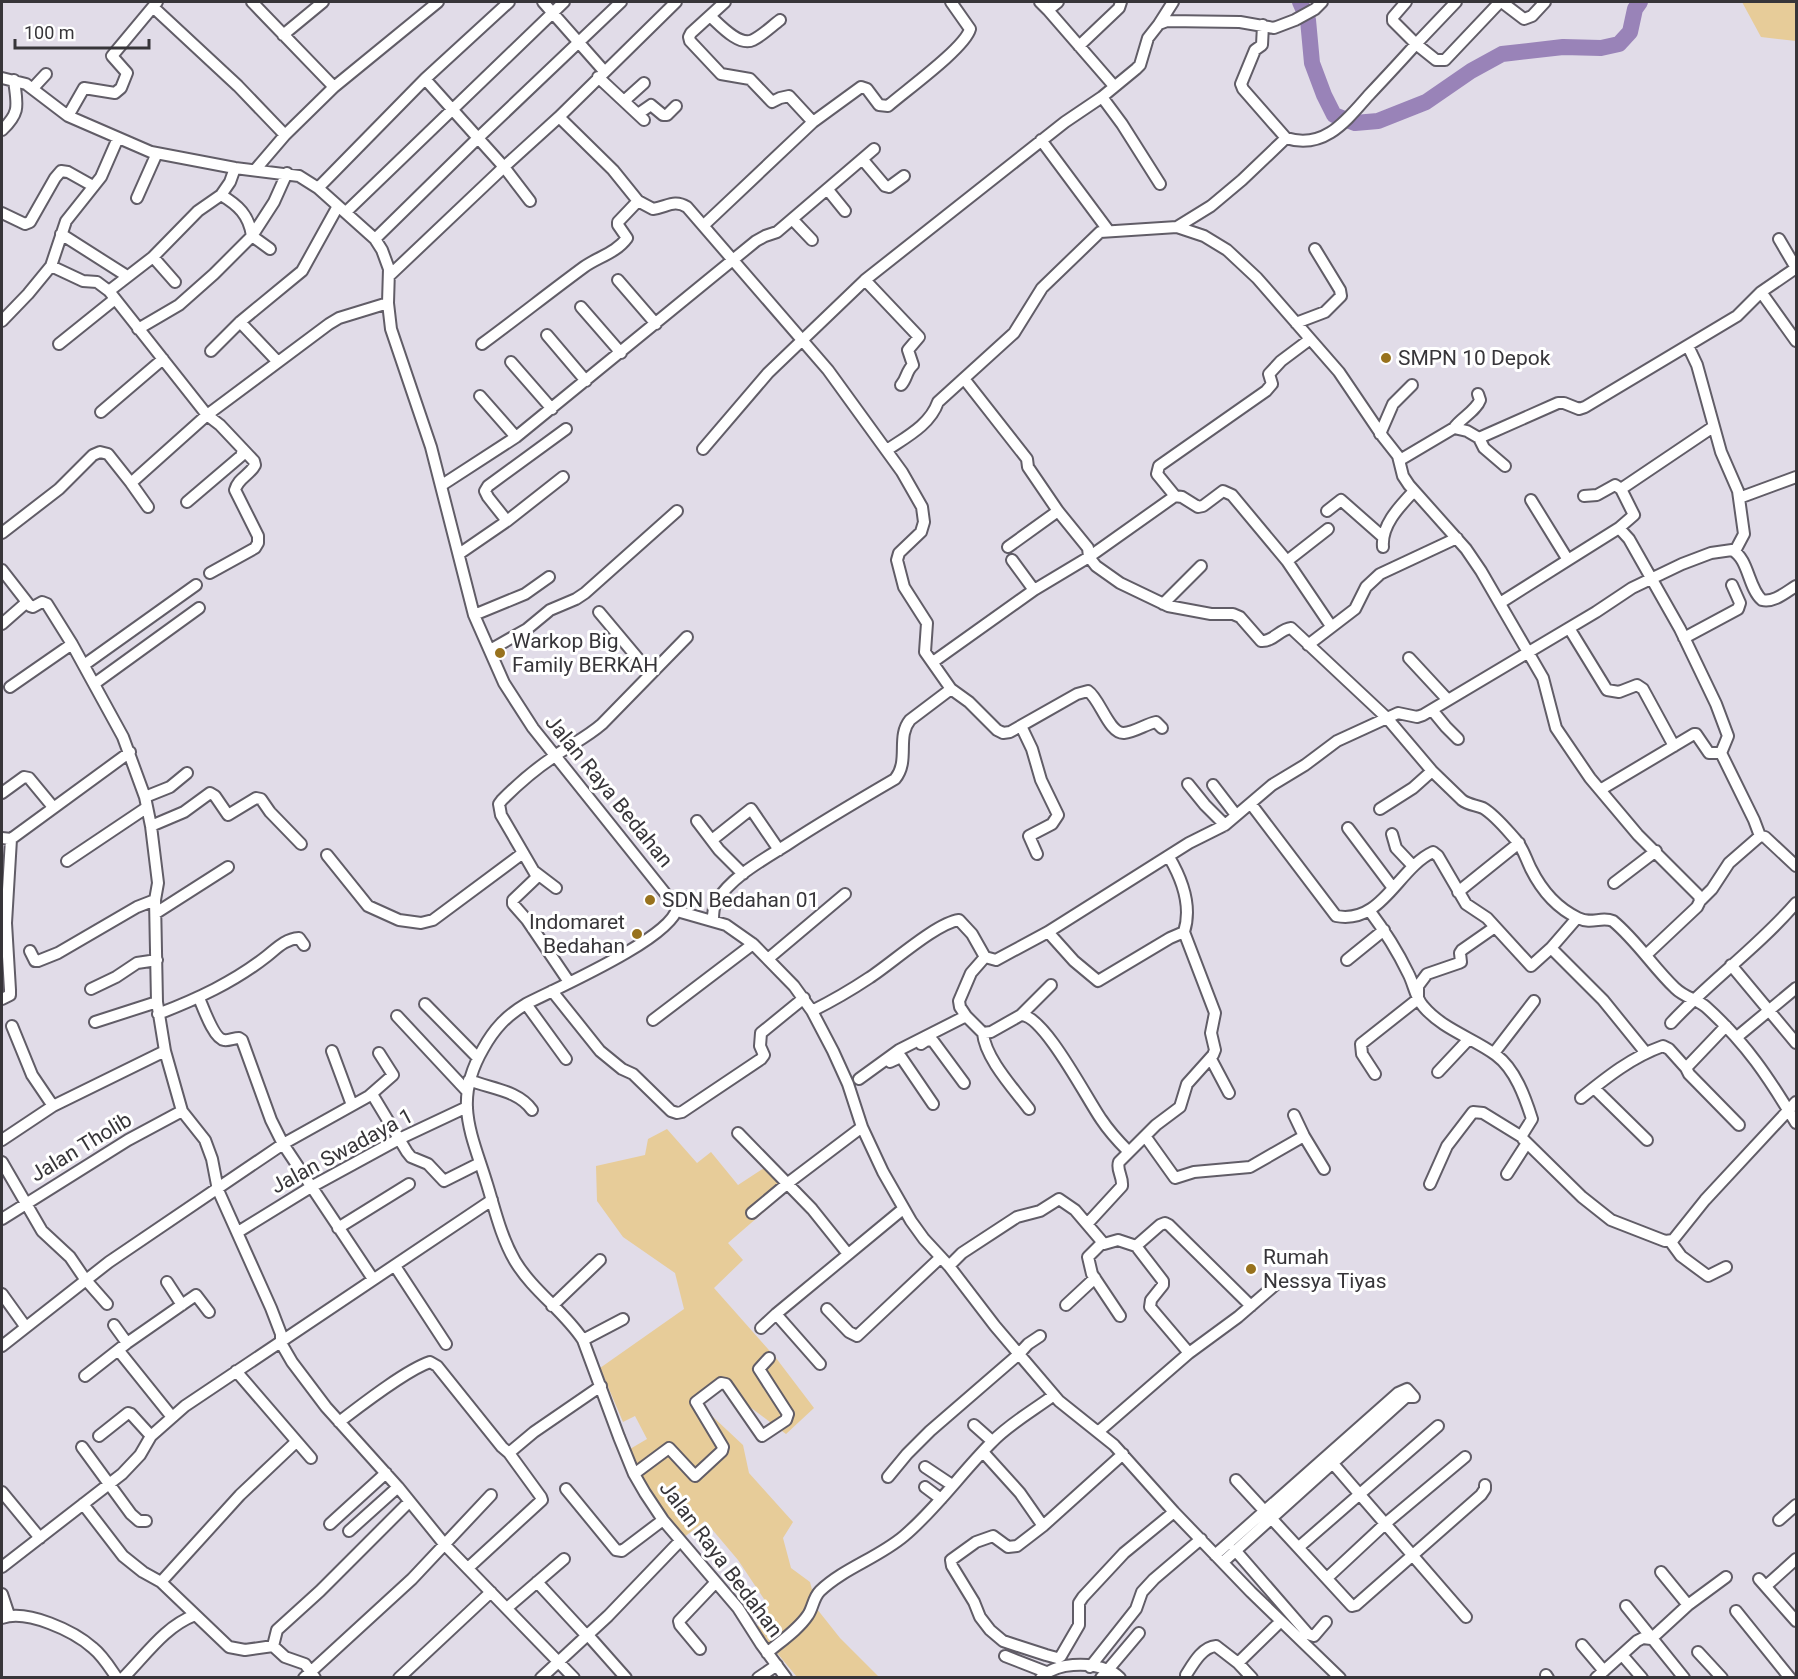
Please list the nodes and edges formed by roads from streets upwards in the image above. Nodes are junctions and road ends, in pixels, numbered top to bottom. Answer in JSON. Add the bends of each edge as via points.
{"nodes":[{"id":1,"x":252,"y":2,"type":"edge"},
{"id":2,"x":323,"y":2,"type":"edge"},
{"id":3,"x":438,"y":2,"type":"edge"},
{"id":4,"x":509,"y":2,"type":"edge"},
{"id":5,"x":543,"y":2,"type":"edge"},
{"id":6,"x":564,"y":2,"type":"edge"},
{"id":7,"x":621,"y":2,"type":"edge"},
{"id":8,"x":676,"y":2,"type":"edge"},
{"id":9,"x":725,"y":2,"type":"edge"},
{"id":10,"x":951,"y":2,"type":"edge"},
{"id":11,"x":1040,"y":2,"type":"edge"},
{"id":12,"x":1058,"y":2,"type":"edge"},
{"id":13,"x":1121,"y":2,"type":"edge"},
{"id":14,"x":1173,"y":2,"type":"edge"},
{"id":15,"x":1406,"y":2,"type":"edge"},
{"id":16,"x":1456,"y":2,"type":"edge"},
{"id":17,"x":1545,"y":2,"type":"edge"},
{"id":18,"x":155,"y":4,"type":"edge"},
{"id":19,"x":1319,"y":5,"type":"edge"},
{"id":20,"x":1048,"y":10,"type":"junction"},
{"id":21,"x":553,"y":12,"type":"junction"},
{"id":22,"x":710,"y":16,"type":"junction"},
{"id":23,"x":780,"y":20,"type":"dead end"},
{"id":24,"x":1159,"y":24,"type":"junction"},
{"id":25,"x":1263,"y":25,"type":"junction"},
{"id":26,"x":283,"y":35,"type":"junction"},
{"id":27,"x":578,"y":44,"type":"junction"},
{"id":28,"x":1416,"y":44,"type":"junction"},
{"id":29,"x":1079,"y":46,"type":"junction"},
{"id":30,"x":46,"y":74,"type":"dead end"},
{"id":31,"x":601,"y":74,"type":"junction"},
{"id":32,"x":2,"y":78,"type":"edge"},
{"id":33,"x":14,"y":80,"type":"junction"},
{"id":34,"x":425,"y":80,"type":"junction"},
{"id":35,"x":644,"y":83,"type":"dead end"},
{"id":36,"x":1114,"y":86,"type":"junction"},
{"id":37,"x":334,"y":87,"type":"junction"},
{"id":38,"x":33,"y":88,"type":"junction"},
{"id":39,"x":1102,"y":97,"type":"junction"},
{"id":40,"x":624,"y":101,"type":"junction"},
{"id":41,"x":676,"y":106,"type":"dead end"},
{"id":42,"x":452,"y":109,"type":"junction"},
{"id":43,"x":68,"y":116,"type":"junction"},
{"id":44,"x":559,"y":117,"type":"junction"},
{"id":45,"x":813,"y":122,"type":"junction"},
{"id":46,"x":2,"y":130,"type":"edge"},
{"id":47,"x":285,"y":135,"type":"junction"},
{"id":48,"x":118,"y":138,"type":"junction"},
{"id":49,"x":478,"y":138,"type":"junction"},
{"id":50,"x":1286,"y":138,"type":"junction"},
{"id":51,"x":1041,"y":140,"type":"junction"},
{"id":52,"x":874,"y":149,"type":"dead end"},
{"id":53,"x":157,"y":153,"type":"junction"},
{"id":54,"x":863,"y":160,"type":"junction"},
{"id":55,"x":504,"y":166,"type":"junction"},
{"id":56,"x":235,"y":168,"type":"junction"},
{"id":57,"x":255,"y":170,"type":"junction"},
{"id":58,"x":287,"y":173,"type":"junction"},
{"id":59,"x":904,"y":176,"type":"dead end"},
{"id":60,"x":1160,"y":184,"type":"dead end"},
{"id":61,"x":93,"y":186,"type":"junction"},
{"id":62,"x":318,"y":188,"type":"junction"},
{"id":63,"x":828,"y":190,"type":"junction"},
{"id":64,"x":221,"y":195,"type":"junction"},
{"id":65,"x":137,"y":198,"type":"dead end"},
{"id":66,"x":530,"y":201,"type":"dead end"},
{"id":67,"x":638,"y":201,"type":"junction"},
{"id":68,"x":342,"y":209,"type":"junction"},
{"id":69,"x":845,"y":211,"type":"dead end"},
{"id":70,"x":2,"y":213,"type":"edge"},
{"id":71,"x":794,"y":220,"type":"junction"},
{"id":72,"x":704,"y":225,"type":"junction"},
{"id":73,"x":1177,"y":227,"type":"junction"},
{"id":74,"x":1108,"y":230,"type":"junction"},
{"id":75,"x":61,"y":234,"type":"junction"},
{"id":76,"x":252,"y":236,"type":"junction"},
{"id":77,"x":375,"y":239,"type":"junction"},
{"id":78,"x":1779,"y":239,"type":"dead end"},
{"id":79,"x":812,"y":240,"type":"dead end"},
{"id":80,"x":270,"y":249,"type":"dead end"},
{"id":81,"x":1315,"y":249,"type":"dead end"},
{"id":82,"x":153,"y":257,"type":"junction"},
{"id":83,"x":733,"y":259,"type":"junction"},
{"id":84,"x":51,"y":266,"type":"junction"},
{"id":85,"x":1796,"y":268,"type":"edge"},
{"id":86,"x":127,"y":276,"type":"junction"},
{"id":87,"x":389,"y":276,"type":"junction"},
{"id":88,"x":618,"y":280,"type":"dead end"},
{"id":89,"x":865,"y":280,"type":"junction"},
{"id":90,"x":175,"y":282,"type":"dead end"},
{"id":91,"x":1761,"y":292,"type":"junction"},
{"id":92,"x":112,"y":295,"type":"junction"},
{"id":93,"x":388,"y":303,"type":"junction"},
{"id":94,"x":581,"y":307,"type":"dead end"},
{"id":95,"x":2,"y":321,"type":"edge"},
{"id":96,"x":240,"y":322,"type":"junction"},
{"id":97,"x":1296,"y":323,"type":"junction"},
{"id":98,"x":656,"y":324,"type":"junction"},
{"id":99,"x":138,"y":329,"type":"junction"},
{"id":100,"x":547,"y":335,"type":"dead end"},
{"id":101,"x":802,"y":338,"type":"junction"},
{"id":102,"x":1309,"y":340,"type":"junction"},
{"id":103,"x":1796,"y":340,"type":"edge"},
{"id":104,"x":59,"y":344,"type":"dead end"},
{"id":105,"x":482,"y":344,"type":"dead end"},
{"id":106,"x":1688,"y":346,"type":"junction"},
{"id":107,"x":211,"y":351,"type":"dead end"},
{"id":108,"x":621,"y":353,"type":"junction"},
{"id":109,"x":163,"y":359,"type":"junction"},
{"id":110,"x":277,"y":362,"type":"junction"},
{"id":111,"x":511,"y":362,"type":"dead end"},
{"id":112,"x":965,"y":380,"type":"junction"},
{"id":113,"x":586,"y":381,"type":"junction"},
{"id":114,"x":901,"y":385,"type":"dead end"},
{"id":115,"x":1412,"y":385,"type":"dead end"},
{"id":116,"x":1478,"y":394,"type":"dead end"},
{"id":117,"x":480,"y":396,"type":"dead end"},
{"id":118,"x":552,"y":409,"type":"junction"},
{"id":119,"x":101,"y":412,"type":"dead end"},
{"id":120,"x":207,"y":415,"type":"junction"},
{"id":121,"x":1713,"y":427,"type":"junction"},
{"id":122,"x":1454,"y":428,"type":"junction"},
{"id":123,"x":566,"y":429,"type":"dead end"},
{"id":124,"x":1380,"y":434,"type":"junction"},
{"id":125,"x":516,"y":437,"type":"junction"},
{"id":126,"x":1479,"y":438,"type":"junction"},
{"id":127,"x":703,"y":449,"type":"dead end"},
{"id":128,"x":243,"y":450,"type":"junction"},
{"id":129,"x":886,"y":450,"type":"junction"},
{"id":130,"x":1400,"y":460,"type":"junction"},
{"id":131,"x":1505,"y":466,"type":"dead end"},
{"id":132,"x":563,"y":477,"type":"dead end"},
{"id":133,"x":1797,"y":477,"type":"edge"},
{"id":134,"x":132,"y":483,"type":"junction"},
{"id":135,"x":442,"y":485,"type":"junction"},
{"id":136,"x":1621,"y":489,"type":"junction"},
{"id":137,"x":1414,"y":491,"type":"junction"},
{"id":138,"x":1175,"y":496,"type":"junction"},
{"id":139,"x":1584,"y":496,"type":"dead end"},
{"id":140,"x":1739,"y":498,"type":"junction"},
{"id":141,"x":1531,"y":500,"type":"dead end"},
{"id":142,"x":187,"y":502,"type":"dead end"},
{"id":143,"x":148,"y":507,"type":"dead end"},
{"id":144,"x":677,"y":511,"type":"dead end"},
{"id":145,"x":1058,"y":511,"type":"junction"},
{"id":146,"x":1327,"y":511,"type":"dead end"},
{"id":147,"x":507,"y":521,"type":"junction"},
{"id":148,"x":1619,"y":528,"type":"junction"},
{"id":149,"x":1328,"y":529,"type":"dead end"},
{"id":150,"x":2,"y":533,"type":"edge"},
{"id":151,"x":1457,"y":538,"type":"junction"},
{"id":152,"x":1008,"y":547,"type":"dead end"},
{"id":153,"x":1736,"y":552,"type":"junction"},
{"id":154,"x":459,"y":554,"type":"junction"},
{"id":155,"x":1089,"y":557,"type":"junction"},
{"id":156,"x":1012,"y":560,"type":"dead end"},
{"id":157,"x":1568,"y":560,"type":"junction"},
{"id":158,"x":1287,"y":561,"type":"junction"},
{"id":159,"x":1201,"y":566,"type":"dead end"},
{"id":160,"x":2,"y":570,"type":"edge"},
{"id":161,"x":210,"y":573,"type":"dead end"},
{"id":162,"x":549,"y":577,"type":"dead end"},
{"id":163,"x":1651,"y":578,"type":"junction"},
{"id":164,"x":196,"y":585,"type":"dead end"},
{"id":165,"x":1732,"y":585,"type":"dead end"},
{"id":166,"x":1797,"y":586,"type":"edge"},
{"id":167,"x":1034,"y":590,"type":"junction"},
{"id":168,"x":27,"y":602,"type":"junction"},
{"id":169,"x":1500,"y":603,"type":"junction"},
{"id":170,"x":1163,"y":604,"type":"junction"},
{"id":171,"x":199,"y":608,"type":"dead end"},
{"id":172,"x":599,"y":612,"type":"dead end"},
{"id":173,"x":474,"y":615,"type":"junction"},
{"id":174,"x":2,"y":624,"type":"edge"},
{"id":175,"x":1331,"y":626,"type":"junction"},
{"id":176,"x":1569,"y":628,"type":"junction"},
{"id":177,"x":687,"y":637,"type":"dead end"},
{"id":178,"x":1684,"y":638,"type":"junction"},
{"id":179,"x":72,"y":644,"type":"junction"},
{"id":180,"x":1308,"y":645,"type":"junction"},
{"id":181,"x":490,"y":650,"type":"junction"},
{"id":182,"x":1528,"y":651,"type":"junction"},
{"id":183,"x":1409,"y":658,"type":"dead end"},
{"id":184,"x":933,"y":663,"type":"junction"},
{"id":185,"x":84,"y":665,"type":"junction"},
{"id":186,"x":651,"y":674,"type":"junction"},
{"id":187,"x":94,"y":684,"type":"junction"},
{"id":188,"x":10,"y":687,"type":"dead end"},
{"id":189,"x":951,"y":689,"type":"junction"},
{"id":190,"x":1447,"y":699,"type":"junction"},
{"id":191,"x":1432,"y":710,"type":"junction"},
{"id":192,"x":1387,"y":718,"type":"junction"},
{"id":193,"x":1021,"y":726,"type":"junction"},
{"id":194,"x":1162,"y":728,"type":"dead end"},
{"id":195,"x":1458,"y":739,"type":"dead end"},
{"id":196,"x":1674,"y":746,"type":"junction"},
{"id":197,"x":130,"y":752,"type":"junction"},
{"id":198,"x":1720,"y":753,"type":"junction"},
{"id":199,"x":554,"y":756,"type":"junction"},
{"id":200,"x":1432,"y":771,"type":"junction"},
{"id":201,"x":187,"y":773,"type":"dead end"},
{"id":202,"x":1188,"y":784,"type":"dead end"},
{"id":203,"x":1213,"y":785,"type":"dead end"},
{"id":204,"x":1600,"y":790,"type":"junction"},
{"id":205,"x":2,"y":793,"type":"edge"},
{"id":206,"x":146,"y":802,"type":"junction"},
{"id":207,"x":1251,"y":804,"type":"junction"},
{"id":208,"x":53,"y":807,"type":"junction"},
{"id":209,"x":1380,"y":809,"type":"dead end"},
{"id":210,"x":1236,"y":815,"type":"junction"},
{"id":211,"x":697,"y":820,"type":"dead end"},
{"id":212,"x":1225,"y":825,"type":"junction"},
{"id":213,"x":151,"y":826,"type":"junction"},
{"id":214,"x":1348,"y":828,"type":"dead end"},
{"id":215,"x":1392,"y":834,"type":"dead end"},
{"id":216,"x":1760,"y":836,"type":"junction"},
{"id":217,"x":6,"y":839,"type":"edge"},
{"id":218,"x":712,"y":840,"type":"junction"},
{"id":219,"x":1519,"y":843,"type":"junction"},
{"id":220,"x":301,"y":844,"type":"dead end"},
{"id":221,"x":779,"y":849,"type":"junction"},
{"id":222,"x":1656,"y":851,"type":"junction"},
{"id":223,"x":523,"y":853,"type":"junction"},
{"id":224,"x":1037,"y":854,"type":"dead end"},
{"id":225,"x":327,"y":855,"type":"dead end"},
{"id":226,"x":1169,"y":857,"type":"junction"},
{"id":227,"x":67,"y":861,"type":"dead end"},
{"id":228,"x":1413,"y":866,"type":"junction"},
{"id":229,"x":1797,"y":866,"type":"edge"},
{"id":230,"x":228,"y":867,"type":"dead end"},
{"id":231,"x":535,"y":872,"type":"junction"},
{"id":232,"x":743,"y":874,"type":"junction"},
{"id":233,"x":1614,"y":883,"type":"dead end"},
{"id":234,"x":556,"y":888,"type":"dead end"},
{"id":235,"x":1393,"y":888,"type":"junction"},
{"id":236,"x":1458,"y":892,"type":"junction"},
{"id":237,"x":845,"y":894,"type":"dead end"},
{"id":238,"x":155,"y":900,"type":"junction"},
{"id":239,"x":1700,"y":901,"type":"junction"},
{"id":240,"x":1797,"y":903,"type":"edge"},
{"id":241,"x":1370,"y":910,"type":"junction"},
{"id":242,"x":677,"y":911,"type":"junction"},
{"id":243,"x":156,"y":913,"type":"junction"},
{"id":244,"x":1577,"y":918,"type":"junction"},
{"id":245,"x":713,"y":920,"type":"junction"},
{"id":246,"x":1495,"y":927,"type":"junction"},
{"id":247,"x":1384,"y":930,"type":"junction"},
{"id":248,"x":1048,"y":932,"type":"junction"},
{"id":249,"x":1184,"y":932,"type":"junction"},
{"id":250,"x":753,"y":944,"type":"junction"},
{"id":251,"x":304,"y":945,"type":"dead end"},
{"id":252,"x":1551,"y":948,"type":"junction"},
{"id":253,"x":30,"y":951,"type":"dead end"},
{"id":254,"x":1646,"y":954,"type":"junction"},
{"id":255,"x":985,"y":957,"type":"junction"},
{"id":256,"x":769,"y":958,"type":"junction"},
{"id":257,"x":157,"y":960,"type":"junction"},
{"id":258,"x":1347,"y":960,"type":"dead end"},
{"id":259,"x":1731,"y":965,"type":"junction"},
{"id":260,"x":569,"y":982,"type":"junction"},
{"id":261,"x":1051,"y":985,"type":"dead end"},
{"id":262,"x":1797,"y":988,"type":"edge"},
{"id":263,"x":91,"y":989,"type":"dead end"},
{"id":264,"x":552,"y":991,"type":"junction"},
{"id":265,"x":199,"y":998,"type":"junction"},
{"id":266,"x":804,"y":998,"type":"junction"},
{"id":267,"x":2,"y":999,"type":"edge"},
{"id":268,"x":1418,"y":999,"type":"junction"},
{"id":269,"x":1693,"y":999,"type":"junction"},
{"id":270,"x":1534,"y":1001,"type":"dead end"},
{"id":271,"x":157,"y":1002,"type":"junction"},
{"id":272,"x":425,"y":1004,"type":"dead end"},
{"id":273,"x":526,"y":1004,"type":"junction"},
{"id":274,"x":812,"y":1011,"type":"junction"},
{"id":275,"x":1770,"y":1012,"type":"junction"},
{"id":276,"x":158,"y":1014,"type":"junction"},
{"id":277,"x":1021,"y":1015,"type":"junction"},
{"id":278,"x":397,"y":1016,"type":"dead end"},
{"id":279,"x":966,"y":1016,"type":"junction"},
{"id":280,"x":653,"y":1020,"type":"dead end"},
{"id":281,"x":95,"y":1022,"type":"dead end"},
{"id":282,"x":1671,"y":1023,"type":"dead end"},
{"id":283,"x":12,"y":1026,"type":"dead end"},
{"id":284,"x":1726,"y":1026,"type":"junction"},
{"id":285,"x":983,"y":1033,"type":"junction"},
{"id":286,"x":1737,"y":1037,"type":"junction"},
{"id":287,"x":1469,"y":1040,"type":"junction"},
{"id":288,"x":1797,"y":1043,"type":"edge"},
{"id":289,"x":332,"y":1051,"type":"dead end"},
{"id":290,"x":165,"y":1052,"type":"junction"},
{"id":291,"x":379,"y":1053,"type":"dead end"},
{"id":292,"x":1494,"y":1053,"type":"junction"},
{"id":293,"x":1646,"y":1053,"type":"junction"},
{"id":294,"x":901,"y":1057,"type":"junction"},
{"id":295,"x":478,"y":1058,"type":"junction"},
{"id":296,"x":566,"y":1059,"type":"dead end"},
{"id":297,"x":1211,"y":1059,"type":"junction"},
{"id":298,"x":1686,"y":1068,"type":"junction"},
{"id":299,"x":1438,"y":1072,"type":"dead end"},
{"id":300,"x":1375,"y":1074,"type":"dead end"},
{"id":301,"x":854,"y":1081,"type":"junction"},
{"id":302,"x":964,"y":1083,"type":"dead end"},
{"id":303,"x":468,"y":1085,"type":"junction"},
{"id":304,"x":1594,"y":1088,"type":"junction"},
{"id":305,"x":1228,"y":1093,"type":"dead end"},
{"id":306,"x":372,"y":1094,"type":"junction"},
{"id":307,"x":1581,"y":1098,"type":"dead end"},
{"id":308,"x":933,"y":1104,"type":"dead end"},
{"id":309,"x":352,"y":1105,"type":"junction"},
{"id":310,"x":53,"y":1106,"type":"junction"},
{"id":311,"x":1792,"y":1106,"type":"edge"},
{"id":312,"x":466,"y":1107,"type":"junction"},
{"id":313,"x":1029,"y":1109,"type":"dead end"},
{"id":314,"x":531,"y":1110,"type":"dead end"},
{"id":315,"x":182,"y":1111,"type":"junction"},
{"id":316,"x":1294,"y":1115,"type":"dead end"},
{"id":317,"x":1797,"y":1123,"type":"edge"},
{"id":318,"x":1739,"y":1125,"type":"dead end"},
{"id":319,"x":862,"y":1127,"type":"junction"},
{"id":320,"x":738,"y":1133,"type":"dead end"},
{"id":321,"x":1145,"y":1136,"type":"junction"},
{"id":322,"x":1304,"y":1136,"type":"junction"},
{"id":323,"x":399,"y":1139,"type":"junction"},
{"id":324,"x":2,"y":1140,"type":"edge"},
{"id":325,"x":1525,"y":1140,"type":"junction"},
{"id":326,"x":1647,"y":1140,"type":"dead end"},
{"id":327,"x":283,"y":1144,"type":"junction"},
{"id":328,"x":1128,"y":1151,"type":"junction"},
{"id":329,"x":2,"y":1162,"type":"edge"},
{"id":330,"x":480,"y":1163,"type":"junction"},
{"id":331,"x":1324,"y":1168,"type":"dead end"},
{"id":332,"x":1507,"y":1174,"type":"dead end"},
{"id":333,"x":788,"y":1183,"type":"junction"},
{"id":334,"x":409,"y":1184,"type":"dead end"},
{"id":335,"x":1430,"y":1184,"type":"dead end"},
{"id":336,"x":311,"y":1187,"type":"junction"},
{"id":337,"x":218,"y":1190,"type":"junction"},
{"id":338,"x":492,"y":1200,"type":"junction"},
{"id":339,"x":24,"y":1204,"type":"junction"},
{"id":340,"x":903,"y":1209,"type":"junction"},
{"id":341,"x":752,"y":1212,"type":"dead end"},
{"id":342,"x":2,"y":1219,"type":"edge"},
{"id":343,"x":1088,"y":1223,"type":"junction"},
{"id":344,"x":338,"y":1228,"type":"junction"},
{"id":345,"x":238,"y":1232,"type":"junction"},
{"id":346,"x":1670,"y":1241,"type":"junction"},
{"id":347,"x":1102,"y":1243,"type":"junction"},
{"id":348,"x":1136,"y":1246,"type":"junction"},
{"id":349,"x":848,"y":1254,"type":"junction"},
{"id":350,"x":940,"y":1258,"type":"junction"},
{"id":351,"x":600,"y":1260,"type":"dead end"},
{"id":352,"x":395,"y":1266,"type":"junction"},
{"id":353,"x":949,"y":1266,"type":"junction"},
{"id":354,"x":1726,"y":1267,"type":"dead end"},
{"id":355,"x":1095,"y":1278,"type":"junction"},
{"id":356,"x":85,"y":1279,"type":"junction"},
{"id":357,"x":373,"y":1279,"type":"junction"},
{"id":358,"x":167,"y":1282,"type":"dead end"},
{"id":359,"x":1273,"y":1287,"type":"dead end"},
{"id":360,"x":2,"y":1294,"type":"edge"},
{"id":361,"x":107,"y":1304,"type":"dead end"},
{"id":362,"x":182,"y":1305,"type":"junction"},
{"id":363,"x":1066,"y":1305,"type":"dead end"},
{"id":364,"x":552,"y":1306,"type":"junction"},
{"id":365,"x":1251,"y":1306,"type":"junction"},
{"id":366,"x":827,"y":1309,"type":"dead end"},
{"id":367,"x":209,"y":1312,"type":"dead end"},
{"id":368,"x":776,"y":1314,"type":"junction"},
{"id":369,"x":1120,"y":1316,"type":"dead end"},
{"id":370,"x":623,"y":1319,"type":"dead end"},
{"id":371,"x":114,"y":1325,"type":"dead end"},
{"id":372,"x":25,"y":1326,"type":"junction"},
{"id":373,"x":761,"y":1328,"type":"dead end"},
{"id":374,"x":1040,"y":1336,"type":"dead end"},
{"id":375,"x":583,"y":1340,"type":"junction"},
{"id":376,"x":127,"y":1343,"type":"junction"},
{"id":377,"x":281,"y":1343,"type":"junction"},
{"id":378,"x":446,"y":1344,"type":"dead end"},
{"id":379,"x":2,"y":1346,"type":"edge"},
{"id":380,"x":119,"y":1351,"type":"junction"},
{"id":381,"x":1190,"y":1353,"type":"junction"},
{"id":382,"x":1019,"y":1354,"type":"junction"},
{"id":383,"x":769,"y":1358,"type":"dead end"},
{"id":384,"x":820,"y":1364,"type":"dead end"},
{"id":385,"x":236,"y":1371,"type":"junction"},
{"id":386,"x":85,"y":1376,"type":"dead end"},
{"id":387,"x":601,"y":1386,"type":"junction"},
{"id":388,"x":1054,"y":1395,"type":"junction"},
{"id":389,"x":172,"y":1417,"type":"junction"},
{"id":390,"x":339,"y":1422,"type":"junction"},
{"id":391,"x":974,"y":1425,"type":"dead end"},
{"id":392,"x":1438,"y":1426,"type":"dead end"},
{"id":393,"x":1098,"y":1432,"type":"junction"},
{"id":394,"x":99,"y":1436,"type":"dead end"},
{"id":395,"x":151,"y":1436,"type":"junction"},
{"id":396,"x":992,"y":1441,"type":"junction"},
{"id":397,"x":296,"y":1442,"type":"junction"},
{"id":398,"x":82,"y":1447,"type":"dead end"},
{"id":399,"x":983,"y":1452,"type":"junction"},
{"id":400,"x":509,"y":1453,"type":"junction"},
{"id":401,"x":1123,"y":1454,"type":"junction"},
{"id":402,"x":1465,"y":1457,"type":"dead end"},
{"id":403,"x":311,"y":1458,"type":"dead end"},
{"id":404,"x":1329,"y":1459,"type":"junction"},
{"id":405,"x":925,"y":1467,"type":"dead end"},
{"id":406,"x":386,"y":1473,"type":"junction"},
{"id":407,"x":634,"y":1474,"type":"junction"},
{"id":408,"x":888,"y":1477,"type":"dead end"},
{"id":409,"x":1236,"y":1480,"type":"dead end"},
{"id":410,"x":109,"y":1483,"type":"junction"},
{"id":411,"x":952,"y":1485,"type":"junction"},
{"id":412,"x":1485,"y":1485,"type":"dead end"},
{"id":413,"x":398,"y":1487,"type":"junction"},
{"id":414,"x":924,"y":1487,"type":"dead end"},
{"id":415,"x":566,"y":1489,"type":"dead end"},
{"id":416,"x":2,"y":1492,"type":"edge"},
{"id":417,"x":491,"y":1495,"type":"dead end"},
{"id":418,"x":1361,"y":1495,"type":"junction"},
{"id":419,"x":941,"y":1499,"type":"junction"},
{"id":420,"x":409,"y":1502,"type":"junction"},
{"id":421,"x":83,"y":1504,"type":"junction"},
{"id":422,"x":1797,"y":1505,"type":"edge"},
{"id":423,"x":1174,"y":1512,"type":"junction"},
{"id":424,"x":1268,"y":1515,"type":"junction"},
{"id":425,"x":663,"y":1520,"type":"junction"},
{"id":426,"x":1779,"y":1520,"type":"dead end"},
{"id":427,"x":146,"y":1521,"type":"dead end"},
{"id":428,"x":1386,"y":1523,"type":"junction"},
{"id":429,"x":330,"y":1524,"type":"dead end"},
{"id":430,"x":1043,"y":1526,"type":"junction"},
{"id":431,"x":350,"y":1531,"type":"dead end"},
{"id":432,"x":40,"y":1539,"type":"junction"},
{"id":433,"x":1200,"y":1539,"type":"junction"},
{"id":434,"x":680,"y":1541,"type":"junction"},
{"id":435,"x":445,"y":1545,"type":"junction"},
{"id":436,"x":1299,"y":1547,"type":"junction"},
{"id":437,"x":1235,"y":1550,"type":"junction"},
{"id":438,"x":1414,"y":1555,"type":"junction"},
{"id":439,"x":1219,"y":1558,"type":"junction"},
{"id":440,"x":564,"y":1559,"type":"dead end"},
{"id":441,"x":1797,"y":1559,"type":"edge"},
{"id":442,"x":2,"y":1567,"type":"edge"},
{"id":443,"x":468,"y":1568,"type":"junction"},
{"id":444,"x":1661,"y":1572,"type":"dead end"},
{"id":445,"x":1726,"y":1577,"type":"dead end"},
{"id":446,"x":1328,"y":1578,"type":"junction"},
{"id":447,"x":160,"y":1582,"type":"junction"},
{"id":448,"x":537,"y":1582,"type":"junction"},
{"id":449,"x":715,"y":1582,"type":"junction"},
{"id":450,"x":491,"y":1592,"type":"junction"},
{"id":451,"x":2,"y":1594,"type":"edge"},
{"id":452,"x":1688,"y":1605,"type":"junction"},
{"id":453,"x":1626,"y":1606,"type":"dead end"},
{"id":454,"x":507,"y":1608,"type":"junction"},
{"id":455,"x":1736,"y":1611,"type":"dead end"},
{"id":456,"x":195,"y":1615,"type":"junction"},
{"id":457,"x":5,"y":1616,"type":"edge"},
{"id":458,"x":1795,"y":1616,"type":"edge"},
{"id":459,"x":1466,"y":1617,"type":"dead end"},
{"id":460,"x":1280,"y":1622,"type":"junction"},
{"id":461,"x":1326,"y":1622,"type":"dead end"},
{"id":462,"x":1139,"y":1633,"type":"dead end"},
{"id":463,"x":586,"y":1634,"type":"junction"},
{"id":464,"x":1305,"y":1638,"type":"junction"},
{"id":465,"x":1651,"y":1639,"type":"junction"},
{"id":466,"x":1582,"y":1645,"type":"dead end"},
{"id":467,"x":273,"y":1646,"type":"junction"},
{"id":468,"x":700,"y":1649,"type":"dead end"},
{"id":469,"x":1698,"y":1652,"type":"dead end"},
{"id":470,"x":767,"y":1653,"type":"junction"},
{"id":471,"x":1005,"y":1656,"type":"dead end"},
{"id":472,"x":1623,"y":1656,"type":"junction"},
{"id":473,"x":558,"y":1660,"type":"junction"},
{"id":474,"x":1238,"y":1664,"type":"junction"},
{"id":475,"x":777,"y":1665,"type":"junction"},
{"id":476,"x":1090,"y":1666,"type":"junction"},
{"id":477,"x":1105,"y":1674,"type":"edge"},
{"id":478,"x":1600,"y":1674,"type":"edge"},
{"id":479,"x":1043,"y":1675,"type":"edge"},
{"id":480,"x":1186,"y":1675,"type":"dead end"},
{"id":481,"x":1716,"y":1675,"type":"edge"},
{"id":482,"x":309,"y":1676,"type":"edge"},
{"id":483,"x":1678,"y":1676,"type":"edge"},
{"id":484,"x":117,"y":1677,"type":"edge"},
{"id":485,"x":123,"y":1677,"type":"edge"},
{"id":486,"x":399,"y":1677,"type":"edge"},
{"id":487,"x":541,"y":1677,"type":"edge"},
{"id":488,"x":574,"y":1677,"type":"edge"},
{"id":489,"x":626,"y":1677,"type":"edge"},
{"id":490,"x":758,"y":1677,"type":"edge"},
{"id":491,"x":786,"y":1677,"type":"edge"},
{"id":492,"x":1120,"y":1677,"type":"edge"},
{"id":493,"x":1252,"y":1677,"type":"edge"},
{"id":494,"x":1340,"y":1677,"type":"edge"},
{"id":495,"x":1642,"y":1677,"type":"edge"},
{"id":496,"x":1790,"y":1677,"type":"edge"}],
"edges":[{"from":1,"to":26,"type":"street"},
{"from":2,"to":26,"type":"street"},
{"from":3,"to":37,"type":"street"},
{"from":4,"to":34,"type":"street"},
{"from":5,"to":21,"type":"street"},
{"from":6,"to":21,"type":"street"},
{"from":7,"to":27,"type":"street"},
{"from":8,"to":31,"type":"street"},
{"from":9,"to":22,"type":"street"},
{"from":10,"to":45,"type":"street","via":[[970,29],[956,48],[888,106],[879,105],[861,87]]},
{"from":11,"to":20,"type":"street"},
{"from":12,"to":20,"type":"street"},
{"from":13,"to":29,"type":"street"},
{"from":14,"to":24,"type":"street"},
{"from":15,"to":28,"type":"street","via":[[1393,21]]},
{"from":16,"to":28,"type":"street"},
{"from":17,"to":28,"type":"street","via":[[1526,19],[1499,3],[1445,60],[1440,61]]},
{"from":18,"to":43,"type":"street","via":[[112,56],[127,73],[120,90],[115,93],[84,88]]},
{"from":18,"to":47,"type":"street"},
{"from":19,"to":25,"type":"street","via":[[1274,28]]},
{"from":20,"to":29,"type":"street"},
{"from":21,"to":27,"type":"street"},
{"from":21,"to":42,"type":"street"},
{"from":22,"to":23,"type":"street","via":[[747,42]]},
{"from":22,"to":45,"type":"street","via":[[689,37],[721,74],[750,79],[772,102],[789,96]]},
{"from":24,"to":25,"type":"street","via":[[1176,20]]},
{"from":24,"to":36,"type":"street","via":[[1148,38],[1140,65]]},
{"from":25,"to":50,"type":"street","via":[[1262,45],[1255,50],[1241,84]]},
{"from":26,"to":37,"type":"street"},
{"from":27,"to":31,"type":"street"},
{"from":27,"to":49,"type":"street"},
{"from":28,"to":50,"type":"street","via":[[1336,129],[1309,142]]},
{"from":29,"to":36,"type":"street"},
{"from":30,"to":38,"type":"street"},
{"from":31,"to":40,"type":"street"},
{"from":31,"to":44,"type":"street"},
{"from":32,"to":33,"type":"street","name":"Jalan Raya Bedahan"},
{"from":33,"to":38,"type":"street","name":"Jalan Raya Bedahan"},
{"from":33,"to":46,"type":"street","via":[[15,115]]},
{"from":34,"to":42,"type":"street"},
{"from":34,"to":62,"type":"street"},
{"from":35,"to":40,"type":"street"},
{"from":36,"to":39,"type":"street"},
{"from":37,"to":47,"type":"street"},
{"from":38,"to":43,"type":"street","name":"Jalan Raya Bedahan"},
{"from":39,"to":51,"type":"street"},
{"from":39,"to":60,"type":"street"},
{"from":40,"to":41,"type":"street","via":[[641,117],[651,105],[663,115]]},
{"from":42,"to":49,"type":"street"},
{"from":42,"to":68,"type":"street"},
{"from":43,"to":48,"type":"street","name":"Jalan Raya Bedahan"},
{"from":44,"to":55,"type":"street"},
{"from":44,"to":67,"type":"street","via":[[614,171]]},
{"from":45,"to":72,"type":"street"},
{"from":47,"to":57,"type":"street"},
{"from":48,"to":53,"type":"street","name":"Jalan Raya Bedahan"},
{"from":48,"to":61,"type":"street","via":[[107,166]]},
{"from":49,"to":55,"type":"street"},
{"from":49,"to":77,"type":"street"},
{"from":50,"to":73,"type":"street","via":[[1227,193]]},
{"from":51,"to":74,"type":"street"},
{"from":51,"to":89,"type":"street"},
{"from":52,"to":54,"type":"street"},
{"from":53,"to":56,"type":"street","name":"Jalan Raya Bedahan"},
{"from":53,"to":65,"type":"street"},
{"from":54,"to":59,"type":"street","via":[[889,188]]},
{"from":54,"to":63,"type":"street"},
{"from":55,"to":66,"type":"street"},
{"from":55,"to":87,"type":"street"},
{"from":56,"to":57,"type":"street","name":"Jalan Raya Bedahan"},
{"from":56,"to":64,"type":"street"},
{"from":57,"to":58,"type":"street","name":"Jalan Raya Bedahan"},
{"from":58,"to":62,"type":"street","name":"Jalan Raya Bedahan"},
{"from":58,"to":76,"type":"street"},
{"from":61,"to":70,"type":"street","via":[[61,171],[28,224]]},
{"from":61,"to":75,"type":"street","via":[[66,220]]},
{"from":62,"to":68,"type":"street","name":"Jalan Raya Bedahan"},
{"from":63,"to":69,"type":"street"},
{"from":63,"to":71,"type":"street"},
{"from":64,"to":76,"type":"street","via":[[241,209]]},
{"from":64,"to":82,"type":"street","via":[[198,211]]},
{"from":67,"to":72,"type":"street","via":[[653,208],[678,203]]},
{"from":67,"to":105,"type":"street","via":[[618,222],[626,234],[624,241]]},
{"from":68,"to":77,"type":"street","name":"Jalan Raya Bedahan"},
{"from":68,"to":96,"type":"street","via":[[303,271]]},
{"from":71,"to":79,"type":"street"},
{"from":71,"to":83,"type":"street"},
{"from":72,"to":83,"type":"street"},
{"from":73,"to":74,"type":"street"},
{"from":73,"to":97,"type":"street","via":[[1204,236],[1227,250]]},
{"from":74,"to":112,"type":"street","via":[[1092,238],[1051,278],[1036,295],[1017,330]]},
{"from":75,"to":84,"type":"street"},
{"from":75,"to":86,"type":"street"},
{"from":76,"to":80,"type":"street"},
{"from":76,"to":99,"type":"street","via":[[179,305]]},
{"from":77,"to":87,"type":"street","name":"Jalan Raya Bedahan"},
{"from":78,"to":85,"type":"street"},
{"from":81,"to":97,"type":"street","via":[[1341,296],[1325,312]]},
{"from":82,"to":86,"type":"street"},
{"from":82,"to":90,"type":"street"},
{"from":83,"to":98,"type":"street"},
{"from":83,"to":101,"type":"street"},
{"from":84,"to":92,"type":"street","via":[[83,281],[97,282]]},
{"from":84,"to":95,"type":"street"},
{"from":85,"to":91,"type":"street"},
{"from":86,"to":92,"type":"street"},
{"from":87,"to":93,"type":"street","name":"Jalan Raya Bedahan"},
{"from":88,"to":98,"type":"street"},
{"from":89,"to":101,"type":"street"},
{"from":89,"to":114,"type":"street","via":[[920,337],[908,350],[913,366]]},
{"from":91,"to":103,"type":"street"},
{"from":91,"to":106,"type":"street","via":[[1737,316]]},
{"from":92,"to":99,"type":"street"},
{"from":92,"to":104,"type":"street"},
{"from":93,"to":110,"type":"street","via":[[339,318]]},
{"from":93,"to":135,"type":"street","name":"Jalan Raya Bedahan","via":[[396,347]]},
{"from":94,"to":108,"type":"street"},
{"from":96,"to":107,"type":"street"},
{"from":96,"to":110,"type":"street"},
{"from":97,"to":102,"type":"street"},
{"from":98,"to":108,"type":"street"},
{"from":99,"to":109,"type":"street"},
{"from":100,"to":113,"type":"street"},
{"from":101,"to":127,"type":"street"},
{"from":101,"to":129,"type":"street"},
{"from":102,"to":124,"type":"street","via":[[1348,383]]},
{"from":102,"to":138,"type":"street","via":[[1273,368],[1269,374],[1272,384],[1266,391],[1159,466],[1157,474]]},
{"from":106,"to":121,"type":"street","via":[[1698,366]]},
{"from":106,"to":126,"type":"street","via":[[1585,407],[1558,403]]},
{"from":108,"to":113,"type":"street"},
{"from":109,"to":119,"type":"street"},
{"from":109,"to":120,"type":"street"},
{"from":110,"to":120,"type":"street"},
{"from":111,"to":118,"type":"street"},
{"from":112,"to":129,"type":"street","via":[[938,402],[926,422]]},
{"from":112,"to":145,"type":"street","via":[[1027,459],[1028,467]]},
{"from":113,"to":118,"type":"street"},
{"from":115,"to":124,"type":"street","via":[[1393,404]]},
{"from":116,"to":122,"type":"street","via":[[1478,406]]},
{"from":117,"to":125,"type":"street"},
{"from":118,"to":125,"type":"street"},
{"from":120,"to":128,"type":"street"},
{"from":120,"to":134,"type":"street"},
{"from":121,"to":136,"type":"street"},
{"from":121,"to":140,"type":"street"},
{"from":122,"to":126,"type":"street"},
{"from":122,"to":130,"type":"street"},
{"from":123,"to":147,"type":"street","via":[[488,486],[488,497]]},
{"from":124,"to":130,"type":"street"},
{"from":125,"to":135,"type":"street"},
{"from":126,"to":131,"type":"street","via":[[1484,448]]},
{"from":128,"to":142,"type":"street","via":[[242,456]]},
{"from":128,"to":161,"type":"street","via":[[255,465],[235,490],[258,543],[255,549]]},
{"from":129,"to":184,"type":"street","via":[[923,511],[921,532],[896,557],[903,584],[927,623],[925,652]]},
{"from":130,"to":137,"type":"street","via":[[1403,476]]},
{"from":132,"to":147,"type":"street"},
{"from":133,"to":140,"type":"street"},
{"from":134,"to":143,"type":"street"},
{"from":134,"to":150,"type":"street","via":[[108,454],[100,452]]},
{"from":135,"to":154,"type":"street","name":"Jalan Raya Bedahan"},
{"from":136,"to":139,"type":"street","via":[[1615,485],[1597,495]]},
{"from":136,"to":148,"type":"street","via":[[1634,515]]},
{"from":137,"to":146,"type":"street","via":[[1395,512],[1383,542],[1341,500]]},
{"from":137,"to":151,"type":"street"},
{"from":138,"to":155,"type":"street"},
{"from":138,"to":158,"type":"street","via":[[1198,507],[1220,492],[1227,492]]},
{"from":140,"to":153,"type":"street","via":[[1744,534]]},
{"from":141,"to":157,"type":"street"},
{"from":144,"to":181,"type":"street","via":[[576,599],[550,610],[527,629]]},
{"from":145,"to":152,"type":"street"},
{"from":145,"to":155,"type":"street","via":[[1088,548]]},
{"from":147,"to":154,"type":"street"},
{"from":148,"to":157,"type":"street"},
{"from":148,"to":163,"type":"street"},
{"from":149,"to":158,"type":"street"},
{"from":151,"to":169,"type":"street"},
{"from":151,"to":175,"type":"street","via":[[1380,574],[1366,587],[1355,609]]},
{"from":153,"to":163,"type":"street","via":[[1711,553]]},
{"from":153,"to":166,"type":"street","via":[[1762,600],[1769,602]]},
{"from":154,"to":173,"type":"street","name":"Jalan Raya Bedahan"},
{"from":155,"to":167,"type":"street"},
{"from":155,"to":170,"type":"street","via":[[1112,578]]},
{"from":156,"to":167,"type":"street"},
{"from":157,"to":169,"type":"street"},
{"from":158,"to":175,"type":"street"},
{"from":159,"to":170,"type":"street"},
{"from":160,"to":168,"type":"street"},
{"from":162,"to":173,"type":"street","via":[[525,594]]},
{"from":163,"to":176,"type":"street"},
{"from":163,"to":178,"type":"street"},
{"from":164,"to":185,"type":"street"},
{"from":165,"to":178,"type":"street","via":[[1740,603],[1738,609]]},
{"from":167,"to":184,"type":"street"},
{"from":168,"to":174,"type":"street"},
{"from":168,"to":179,"type":"street","via":[[32,607],[47,604]]},
{"from":169,"to":182,"type":"street"},
{"from":170,"to":180,"type":"street","via":[[1211,614],[1233,614],[1264,642],[1291,627]]},
{"from":171,"to":187,"type":"street"},
{"from":172,"to":186,"type":"street"},
{"from":173,"to":181,"type":"street","name":"Jalan Raya Bedahan"},
{"from":175,"to":180,"type":"street"},
{"from":176,"to":182,"type":"street"},
{"from":176,"to":196,"type":"street","via":[[1606,690],[1620,692],[1637,685],[1643,689]]},
{"from":177,"to":186,"type":"street"},
{"from":178,"to":198,"type":"street","via":[[1727,732]]},
{"from":179,"to":185,"type":"street"},
{"from":179,"to":188,"type":"street"},
{"from":180,"to":192,"type":"street"},
{"from":181,"to":199,"type":"street","name":"Jalan Raya Bedahan","via":[[513,700]]},
{"from":182,"to":190,"type":"street"},
{"from":182,"to":204,"type":"street","via":[[1546,685],[1556,728]]},
{"from":183,"to":190,"type":"street"},
{"from":184,"to":189,"type":"street"},
{"from":185,"to":187,"type":"street"},
{"from":186,"to":199,"type":"street","via":[[590,734]]},
{"from":187,"to":197,"type":"street"},
{"from":189,"to":193,"type":"street","via":[[999,732]]},
{"from":189,"to":221,"type":"street","via":[[905,725],[902,768],[895,779]]},
{"from":190,"to":191,"type":"street"},
{"from":191,"to":192,"type":"street","via":[[1417,717],[1398,713]]},
{"from":191,"to":195,"type":"street"},
{"from":192,"to":200,"type":"street"},
{"from":192,"to":207,"type":"street","via":[[1337,741]]},
{"from":193,"to":194,"type":"street","via":[[1088,691],[1118,732],[1126,733],[1156,722]]},
{"from":193,"to":224,"type":"street","via":[[1058,815],[1055,822],[1029,836]]},
{"from":196,"to":198,"type":"street","via":[[1696,734],[1709,753]]},
{"from":196,"to":204,"type":"street"},
{"from":197,"to":206,"type":"street"},
{"from":197,"to":208,"type":"street"},
{"from":198,"to":216,"type":"street"},
{"from":199,"to":223,"type":"street","via":[[500,804],[501,815]]},
{"from":199,"to":242,"type":"street","name":"Jalan Raya Bedahan","via":[[676,904]]},
{"from":200,"to":209,"type":"street"},
{"from":200,"to":219,"type":"street","via":[[1467,804],[1488,812]]},
{"from":201,"to":206,"type":"street"},
{"from":202,"to":212,"type":"street"},
{"from":203,"to":210,"type":"street"},
{"from":204,"to":222,"type":"street"},
{"from":205,"to":208,"type":"street","via":[[24,777],[29,778]]},
{"from":206,"to":213,"type":"street"},
{"from":206,"to":227,"type":"street"},
{"from":207,"to":210,"type":"street"},
{"from":207,"to":241,"type":"street","via":[[1335,915],[1344,917]]},
{"from":208,"to":217,"type":"street"},
{"from":210,"to":212,"type":"street"},
{"from":211,"to":218,"type":"street"},
{"from":212,"to":226,"type":"street"},
{"from":213,"to":220,"type":"street","via":[[184,812],[210,793],[228,815],[256,798]]},
{"from":213,"to":238,"type":"street","via":[[158,882]]},
{"from":214,"to":235,"type":"street"},
{"from":215,"to":228,"type":"street","via":[[1396,848]]},
{"from":216,"to":229,"type":"street"},
{"from":216,"to":239,"type":"street","via":[[1729,863]]},
{"from":217,"to":267,"type":"street","via":[[10,995]]},
{"from":218,"to":221,"type":"street","via":[[751,808]]},
{"from":218,"to":232,"type":"street"},
{"from":219,"to":236,"type":"street"},
{"from":219,"to":244,"type":"street","via":[[1545,890]]},
{"from":221,"to":232,"type":"street"},
{"from":222,"to":233,"type":"street"},
{"from":222,"to":239,"type":"street"},
{"from":223,"to":225,"type":"street","via":[[433,920],[421,923],[399,920],[368,906]]},
{"from":223,"to":231,"type":"street"},
{"from":226,"to":248,"type":"street"},
{"from":226,"to":249,"type":"street","via":[[1183,885],[1188,919]]},
{"from":228,"to":235,"type":"street"},
{"from":228,"to":236,"type":"street","via":[[1431,852],[1436,854]]},
{"from":230,"to":243,"type":"street"},
{"from":231,"to":234,"type":"street"},
{"from":231,"to":260,"type":"street","via":[[535,879],[512,903]]},
{"from":232,"to":245,"type":"street","via":[[717,901]]},
{"from":235,"to":241,"type":"street"},
{"from":236,"to":246,"type":"street","via":[[1466,904]]},
{"from":237,"to":256,"type":"street"},
{"from":238,"to":243,"type":"street"},
{"from":238,"to":253,"type":"street","via":[[58,953],[35,961]]},
{"from":239,"to":254,"type":"street"},
{"from":240,"to":259,"type":"street"},
{"from":241,"to":247,"type":"street"},
{"from":242,"to":245,"type":"street"},
{"from":242,"to":260,"type":"street","name":"Jalan Raya Bedahan","via":[[672,920],[636,947]]},
{"from":243,"to":257,"type":"street"},
{"from":244,"to":252,"type":"street"},
{"from":244,"to":254,"type":"street","via":[[1613,921]]},
{"from":245,"to":250,"type":"street"},
{"from":246,"to":252,"type":"street","via":[[1531,966]]},
{"from":246,"to":268,"type":"street","via":[[1460,952],[1461,962],[1423,977]]},
{"from":247,"to":258,"type":"street"},
{"from":247,"to":268,"type":"street","via":[[1411,978]]},
{"from":248,"to":249,"type":"street","via":[[1098,981]]},
{"from":248,"to":255,"type":"street","via":[[996,960]]},
{"from":249,"to":297,"type":"street","via":[[1215,1013],[1211,1033],[1215,1050]]},
{"from":250,"to":256,"type":"street"},
{"from":250,"to":280,"type":"street"},
{"from":251,"to":265,"type":"street","via":[[299,938],[285,941],[247,972]]},
{"from":252,"to":293,"type":"street","via":[[1603,1000]]},
{"from":254,"to":269,"type":"street","via":[[1678,991]]},
{"from":255,"to":274,"type":"street","via":[[966,926],[959,920],[949,921],[869,978]]},
{"from":255,"to":279,"type":"street","via":[[971,973],[959,1001]]},
{"from":256,"to":266,"type":"street"},
{"from":257,"to":263,"type":"street","via":[[137,963]]},
{"from":257,"to":271,"type":"street"},
{"from":259,"to":269,"type":"street"},
{"from":259,"to":275,"type":"street"},
{"from":260,"to":264,"type":"street","name":"Jalan Raya Bedahan"},
{"from":261,"to":277,"type":"street"},
{"from":262,"to":275,"type":"street"},
{"from":264,"to":266,"type":"street","via":[[600,1051],[633,1074],[676,1113],[760,1059],[764,1055],[761,1033]]},
{"from":264,"to":273,"type":"street","name":"Jalan Raya Bedahan"},
{"from":265,"to":276,"type":"street"},
{"from":265,"to":327,"type":"street","via":[[220,1038],[242,1040]]},
{"from":266,"to":274,"type":"street"},
{"from":268,"to":287,"type":"street","via":[[1436,1018]]},
{"from":268,"to":300,"type":"street","via":[[1361,1044],[1362,1054]]},
{"from":269,"to":282,"type":"street"},
{"from":269,"to":284,"type":"street"},
{"from":270,"to":292,"type":"street"},
{"from":271,"to":276,"type":"street"},
{"from":271,"to":281,"type":"street"},
{"from":272,"to":295,"type":"street"},
{"from":273,"to":295,"type":"street","name":"Jalan Raya Bedahan","via":[[502,1020]]},
{"from":273,"to":296,"type":"street"},
{"from":274,"to":301,"type":"street"},
{"from":275,"to":286,"type":"street"},
{"from":275,"to":288,"type":"street"},
{"from":276,"to":290,"type":"street"},
{"from":277,"to":285,"type":"street"},
{"from":277,"to":328,"type":"street","via":[[1029,1017],[1048,1038],[1101,1120]]},
{"from":278,"to":303,"type":"street"},
{"from":279,"to":285,"type":"street"},
{"from":279,"to":301,"type":"street","via":[[899,1050]]},
{"from":283,"to":310,"type":"street","via":[[32,1075]]},
{"from":284,"to":286,"type":"street"},
{"from":284,"to":298,"type":"street"},
{"from":285,"to":313,"type":"street","via":[[988,1053]]},
{"from":286,"to":311,"type":"street"},
{"from":287,"to":292,"type":"street"},
{"from":287,"to":299,"type":"street"},
{"from":289,"to":309,"type":"street"},
{"from":290,"to":310,"type":"street"},
{"from":290,"to":315,"type":"street"},
{"from":291,"to":306,"type":"street","via":[[393,1076]]},
{"from":292,"to":325,"type":"street","via":[[1511,1072],[1531,1116],[1532,1121],[1522,1133]]},
{"from":293,"to":298,"type":"street","via":[[1665,1046]]},
{"from":293,"to":304,"type":"street"},
{"from":294,"to":301,"type":"street"},
{"from":294,"to":302,"type":"street","via":[[930,1040]]},
{"from":294,"to":308,"type":"street"},
{"from":295,"to":303,"type":"street","name":"Jalan Raya Bedahan"},
{"from":297,"to":305,"type":"street"},
{"from":297,"to":321,"type":"street","via":[[1187,1083],[1180,1107]]},
{"from":298,"to":318,"type":"street"},
{"from":301,"to":319,"type":"street"},
{"from":303,"to":312,"type":"street","name":"Jalan Raya Bedahan"},
{"from":303,"to":314,"type":"street","via":[[510,1093],[526,1101]]},
{"from":304,"to":307,"type":"street"},
{"from":304,"to":326,"type":"street"},
{"from":306,"to":309,"type":"street"},
{"from":306,"to":323,"type":"street"},
{"from":309,"to":327,"type":"street"},
{"from":310,"to":324,"type":"street"},
{"from":311,"to":317,"type":"street"},
{"from":311,"to":346,"type":"street","via":[[1696,1210],[1676,1239]]},
{"from":312,"to":323,"type":"street","name":"Jalan Swadaya 1"},
{"from":312,"to":330,"type":"street","name":"Jalan Raya Bedahan"},
{"from":315,"to":337,"type":"street","via":[[205,1140]]},
{"from":315,"to":339,"type":"street","name":"Jalan Tholib"},
{"from":316,"to":322,"type":"street"},
{"from":319,"to":333,"type":"street"},
{"from":319,"to":340,"type":"street"},
{"from":320,"to":333,"type":"street"},
{"from":321,"to":322,"type":"street","via":[[1178,1178],[1194,1172],[1250,1167]]},
{"from":321,"to":328,"type":"street"},
{"from":322,"to":331,"type":"street"},
{"from":323,"to":330,"type":"street","via":[[411,1157],[428,1164],[444,1181]]},
{"from":323,"to":336,"type":"street","name":"Jalan Swadaya 1"},
{"from":325,"to":332,"type":"street"},
{"from":325,"to":335,"type":"street","via":[[1483,1113],[1473,1112],[1447,1146]]},
{"from":325,"to":346,"type":"street","via":[[1611,1221]]},
{"from":327,"to":336,"type":"street"},
{"from":327,"to":337,"type":"street"},
{"from":328,"to":343,"type":"street","via":[[1118,1165],[1122,1186]]},
{"from":329,"to":339,"type":"street"},
{"from":330,"to":338,"type":"street","name":"Jalan Raya Bedahan"},
{"from":333,"to":341,"type":"street"},
{"from":333,"to":349,"type":"street"},
{"from":334,"to":344,"type":"street"},
{"from":336,"to":344,"type":"street"},
{"from":336,"to":345,"type":"street","name":"Jalan Swadaya 1"},
{"from":337,"to":345,"type":"street"},
{"from":337,"to":356,"type":"street"},
{"from":338,"to":352,"type":"street"},
{"from":338,"to":364,"type":"street","name":"Jalan Raya Bedahan","via":[[515,1262]]},
{"from":339,"to":342,"type":"street","name":"Jalan Tholib"},
{"from":339,"to":356,"type":"street","via":[[42,1231],[70,1257]]},
{"from":340,"to":349,"type":"street"},
{"from":340,"to":350,"type":"street"},
{"from":343,"to":347,"type":"street"},
{"from":343,"to":353,"type":"street","via":[[1065,1201],[1055,1200],[1040,1211],[1017,1217]]},
{"from":344,"to":357,"type":"street"},
{"from":345,"to":377,"type":"street","via":[[281,1334]]},
{"from":346,"to":354,"type":"street","via":[[1681,1256],[1708,1276]]},
{"from":347,"to":348,"type":"street","via":[[1118,1240]]},
{"from":347,"to":355,"type":"street","via":[[1088,1257]]},
{"from":348,"to":365,"type":"street","via":[[1160,1225],[1169,1225]]},
{"from":348,"to":381,"type":"street","via":[[1163,1281],[1150,1300],[1150,1307]]},
{"from":349,"to":368,"type":"street"},
{"from":350,"to":353,"type":"street"},
{"from":350,"to":366,"type":"street","via":[[857,1336]]},
{"from":351,"to":364,"type":"street"},
{"from":352,"to":357,"type":"street"},
{"from":352,"to":378,"type":"street"},
{"from":353,"to":382,"type":"street"},
{"from":355,"to":363,"type":"street"},
{"from":355,"to":369,"type":"street"},
{"from":356,"to":361,"type":"street"},
{"from":356,"to":372,"type":"street"},
{"from":357,"to":377,"type":"street"},
{"from":358,"to":362,"type":"street"},
{"from":359,"to":365,"type":"street"},
{"from":360,"to":372,"type":"street"},
{"from":362,"to":367,"type":"street","via":[[196,1295]]},
{"from":362,"to":376,"type":"street"},
{"from":364,"to":375,"type":"street","name":"Jalan Raya Bedahan"},
{"from":365,"to":381,"type":"street"},
{"from":368,"to":373,"type":"street"},
{"from":368,"to":384,"type":"street"},
{"from":370,"to":375,"type":"street"},
{"from":371,"to":376,"type":"street"},
{"from":372,"to":379,"type":"street"},
{"from":374,"to":382,"type":"street"},
{"from":375,"to":387,"type":"street","name":"Jalan Raya Bedahan"},
{"from":376,"to":380,"type":"street"},
{"from":377,"to":385,"type":"street"},
{"from":377,"to":390,"type":"street"},
{"from":380,"to":386,"type":"street"},
{"from":380,"to":389,"type":"street"},
{"from":381,"to":393,"type":"street"},
{"from":382,"to":388,"type":"street"},
{"from":382,"to":408,"type":"street","via":[[930,1431]]},
{"from":383,"to":407,"type":"street","via":[[759,1369],[788,1414],[786,1420],[762,1436],[726,1384],[721,1383],[696,1402],[722,1451],[695,1476],[669,1448]]},
{"from":385,"to":389,"type":"street"},
{"from":385,"to":397,"type":"street"},
{"from":387,"to":400,"type":"street"},
{"from":387,"to":407,"type":"street","name":"Jalan Raya Bedahan"},
{"from":388,"to":393,"type":"street"},
{"from":388,"to":396,"type":"street"},
{"from":389,"to":395,"type":"street"},
{"from":390,"to":400,"type":"street","via":[[430,1362]]},
{"from":390,"to":406,"type":"street"},
{"from":391,"to":396,"type":"street"},
{"from":392,"to":418,"type":"street"},
{"from":393,"to":401,"type":"street"},
{"from":394,"to":395,"type":"street","via":[[128,1413]]},
{"from":395,"to":410,"type":"street","via":[[140,1455]]},
{"from":396,"to":399,"type":"street"},
{"from":397,"to":403,"type":"street"},
{"from":397,"to":447,"type":"street","via":[[240,1495]]},
{"from":398,"to":410,"type":"street"},
{"from":399,"to":411,"type":"street"},
{"from":399,"to":430,"type":"street"},
{"from":400,"to":443,"type":"street","via":[[542,1500]]},
{"from":401,"to":423,"type":"street"},
{"from":401,"to":430,"type":"street"},
{"from":402,"to":428,"type":"street"},
{"from":404,"to":404,"type":"street","via":[[1398,1393],[1404,1389],[1411,1392],[1414,1397],[1406,1397]]},
{"from":404,"to":418,"type":"street"},
{"from":404,"to":424,"type":"street"},
{"from":405,"to":411,"type":"street"},
{"from":406,"to":413,"type":"street"},
{"from":406,"to":429,"type":"street"},
{"from":407,"to":425,"type":"street","name":"Jalan Raya Bedahan"},
{"from":409,"to":424,"type":"street"},
{"from":410,"to":421,"type":"street"},
{"from":410,"to":427,"type":"street","via":[[131,1514]]},
{"from":411,"to":419,"type":"street"},
{"from":412,"to":438,"type":"street","via":[[1481,1495]]},
{"from":413,"to":420,"type":"street"},
{"from":413,"to":431,"type":"street"},
{"from":414,"to":419,"type":"street"},
{"from":415,"to":425,"type":"street","via":[[616,1550],[622,1551]]},
{"from":416,"to":432,"type":"street"},
{"from":417,"to":435,"type":"street"},
{"from":418,"to":428,"type":"street"},
{"from":418,"to":436,"type":"street"},
{"from":419,"to":470,"type":"street","via":[[903,1537],[819,1591],[808,1615]]},
{"from":420,"to":435,"type":"street"},
{"from":420,"to":467,"type":"street","via":[[277,1630]]},
{"from":421,"to":432,"type":"street"},
{"from":421,"to":447,"type":"street","via":[[123,1556]]},
{"from":422,"to":426,"type":"street"},
{"from":423,"to":430,"type":"street","via":[[1124,1553],[1083,1597],[1079,1603],[1079,1625],[1057,1658],[1003,1641],[985,1625],[951,1563],[976,1542],[993,1536],[1013,1548]]},
{"from":423,"to":433,"type":"street"},
{"from":424,"to":436,"type":"street"},
{"from":424,"to":437,"type":"street"},
{"from":424,"to":439,"type":"street"},
{"from":425,"to":434,"type":"street","name":"Jalan Raya Bedahan"},
{"from":428,"to":438,"type":"street"},
{"from":428,"to":446,"type":"street"},
{"from":432,"to":442,"type":"street"},
{"from":433,"to":439,"type":"street"},
{"from":433,"to":476,"type":"street","via":[[1142,1592],[1136,1609]]},
{"from":434,"to":449,"type":"street","name":"Jalan Raya Bedahan"},
{"from":434,"to":463,"type":"street"},
{"from":435,"to":443,"type":"street"},
{"from":435,"to":482,"type":"street"},
{"from":436,"to":446,"type":"street"},
{"from":437,"to":439,"type":"street"},
{"from":437,"to":464,"type":"street"},
{"from":438,"to":446,"type":"street","via":[[1356,1605],[1352,1606]]},
{"from":438,"to":459,"type":"street"},
{"from":439,"to":460,"type":"street"},
{"from":440,"to":448,"type":"street"},
{"from":441,"to":458,"type":"street","via":[[1762,1583]]},
{"from":443,"to":450,"type":"street"},
{"from":444,"to":452,"type":"street"},
{"from":445,"to":452,"type":"street"},
{"from":447,"to":456,"type":"street"},
{"from":448,"to":454,"type":"street"},
{"from":448,"to":463,"type":"street"},
{"from":449,"to":468,"type":"street","via":[[679,1621]]},
{"from":449,"to":470,"type":"street","name":"Jalan Raya Bedahan","via":[[738,1608]]},
{"from":450,"to":454,"type":"street"},
{"from":450,"to":486,"type":"street"},
{"from":451,"to":457,"type":"street"},
{"from":452,"to":465,"type":"street"},
{"from":453,"to":465,"type":"street"},
{"from":454,"to":473,"type":"street"},
{"from":455,"to":496,"type":"street"},
{"from":456,"to":467,"type":"street","via":[[229,1647],[245,1650]]},
{"from":456,"to":485,"type":"street","via":[[166,1631]]},
{"from":457,"to":484,"type":"street","via":[[45,1622],[75,1634],[99,1653]]},
{"from":460,"to":464,"type":"street"},
{"from":460,"to":474,"type":"street"},
{"from":461,"to":464,"type":"street","via":[[1317,1634]]},
{"from":462,"to":477,"type":"street"},
{"from":463,"to":473,"type":"street"},
{"from":463,"to":489,"type":"street"},
{"from":464,"to":494,"type":"street"},
{"from":465,"to":472,"type":"street","via":[[1637,1641]]},
{"from":465,"to":483,"type":"street"},
{"from":466,"to":478,"type":"street"},
{"from":467,"to":482,"type":"street","via":[[285,1657],[305,1664]]},
{"from":469,"to":481,"type":"street"},
{"from":470,"to":475,"type":"street","name":"Jalan Raya Bedahan"},
{"from":471,"to":479,"type":"street"},
{"from":472,"to":478,"type":"street"},
{"from":472,"to":495,"type":"street"},
{"from":473,"to":487,"type":"street"},
{"from":473,"to":488,"type":"street"},
{"from":474,"to":480,"type":"street","via":[[1211,1646]]},
{"from":474,"to":493,"type":"street"},
{"from":475,"to":490,"type":"street"},
{"from":475,"to":491,"type":"street","name":"Jalan Raya Bedahan"},
{"from":476,"to":477,"type":"street"},
{"from":476,"to":479,"type":"street","via":[[1060,1666]]},
{"from":477,"to":492,"type":"street"}]}
